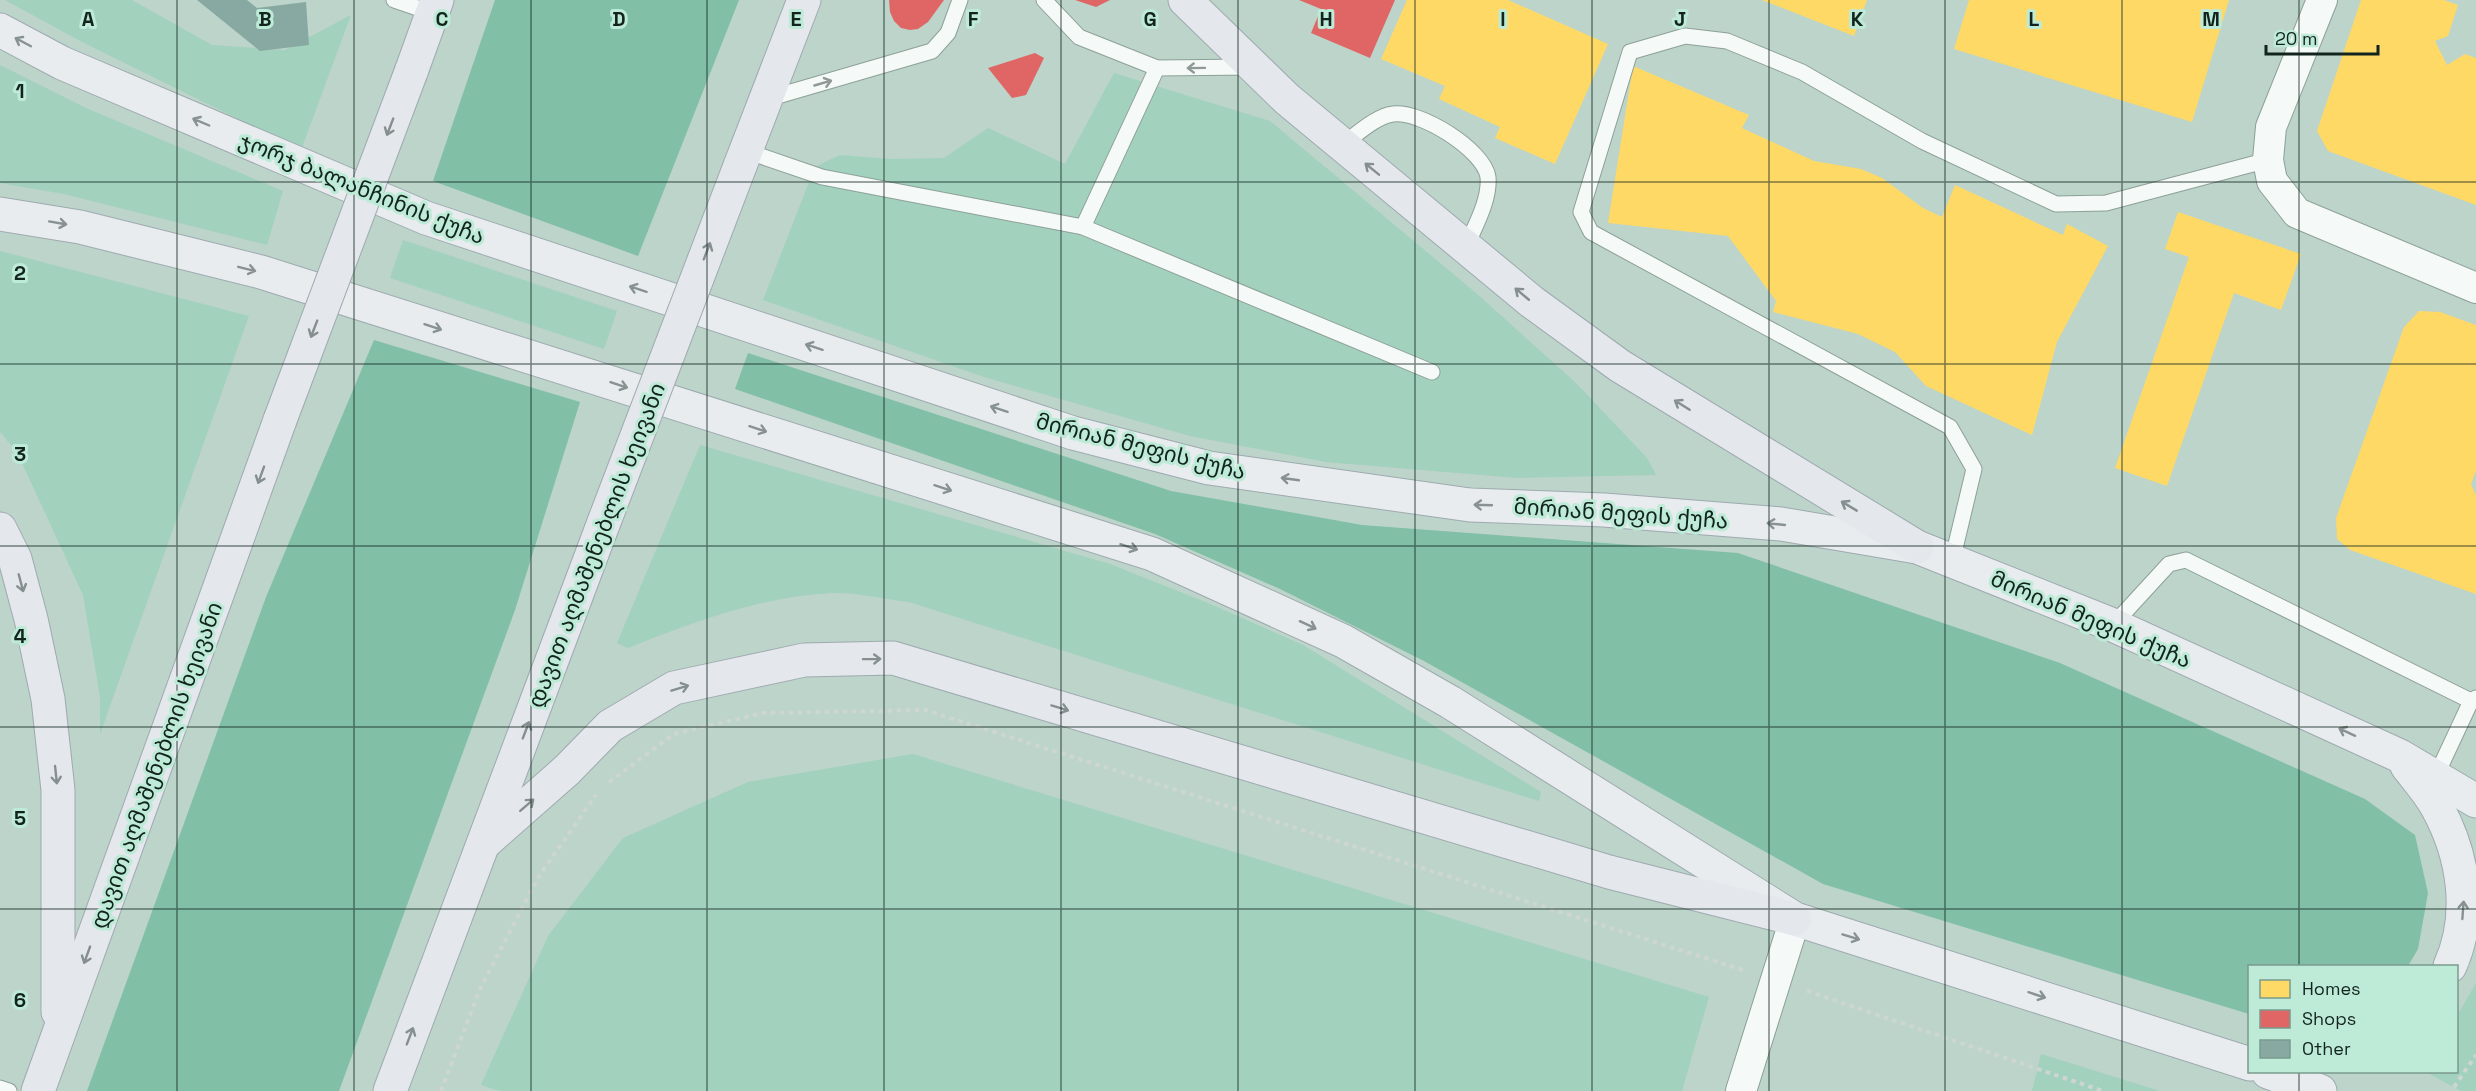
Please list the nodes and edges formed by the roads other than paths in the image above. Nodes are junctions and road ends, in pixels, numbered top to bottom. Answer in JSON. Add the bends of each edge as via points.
{"nodes":[{"id":1,"x":394,"y":0,"type":"edge"},
{"id":2,"x":804,"y":0,"type":"edge"},
{"id":3,"x":960,"y":0,"type":"edge"},
{"id":4,"x":1044,"y":0,"type":"edge"},
{"id":5,"x":1185,"y":0,"type":"edge"},
{"id":6,"x":2322,"y":0,"type":"edge"},
{"id":7,"x":435,"y":6,"type":"edge"},
{"id":8,"x":0,"y":30,"type":"edge"},
{"id":9,"x":1254,"y":67,"type":"junction"},
{"id":10,"x":1156,"y":68,"type":"junction"},
{"id":11,"x":767,"y":99,"type":"junction"},
{"id":12,"x":1342,"y":145,"type":"junction"},
{"id":13,"x":743,"y":158,"type":"junction"},
{"id":14,"x":2268,"y":160,"type":"junction"},
{"id":15,"x":0,"y":214,"type":"edge"},
{"id":16,"x":1083,"y":227,"type":"junction"},
{"id":17,"x":1466,"y":247,"type":"junction"},
{"id":18,"x":2476,"y":288,"type":"edge"},
{"id":19,"x":734,"y":320,"type":"joint"},
{"id":20,"x":1432,"y":372,"type":"dead end"},
{"id":21,"x":0,"y":529,"type":"edge"},
{"id":22,"x":1917,"y":547,"type":"junction"},
{"id":23,"x":1952,"y":561,"type":"junction"},
{"id":24,"x":2113,"y":626,"type":"junction"},
{"id":25,"x":2473,"y":699,"type":"edge"},
{"id":26,"x":2400,"y":756,"type":"junction"},
{"id":27,"x":2436,"y":776,"type":"junction"},
{"id":28,"x":2476,"y":801,"type":"edge"},
{"id":29,"x":483,"y":844,"type":"junction"},
{"id":30,"x":1795,"y":919,"type":"junction"},
{"id":31,"x":2450,"y":965,"type":"edge"},
{"id":32,"x":58,"y":1035,"type":"junction"},
{"id":33,"x":2242,"y":1059,"type":"edge"},
{"id":34,"x":2273,"y":1073,"type":"edge"},
{"id":35,"x":0,"y":1088,"type":"edge"},
{"id":36,"x":9,"y":1091,"type":"edge"},
{"id":37,"x":38,"y":1091,"type":"edge"},
{"id":38,"x":390,"y":1091,"type":"edge"},
{"id":39,"x":1741,"y":1091,"type":"edge"},
{"id":40,"x":2320,"y":1091,"type":"edge"}],
"edges":[{"from":1,"to":7,"type":"lane"},
{"from":2,"to":11,"type":"highway","name":"დავით აღმაშენებლის ხეივანი"},
{"from":11,"to":3,"type":"lane","one_way":true,"via":[[932,51],[948,33]]},
{"from":4,"to":10,"type":"lane","via":[[1079,37]]},
{"from":5,"to":9,"type":"highway"},
{"from":6,"to":14,"type":"street","via":[[2271,127]]},
{"from":7,"to":32,"type":"highway","name":"დავით აღმაშენებლის ხეივანი","one_way":true,"bridge":true,"via":[[280,420]]},
{"from":19,"to":8,"type":"main road","name":"ჯორჯ ბალანჩინის ქუჩა","one_way":true,"via":[[426,218],[62,63]]},
{"from":9,"to":10,"type":"lane","one_way":true},
{"from":9,"to":12,"type":"highway"},
{"from":10,"to":16,"type":"lane"},
{"from":11,"to":13,"type":"highway","name":"დავით აღმაშენებლის ხეივანი"},
{"from":17,"to":12,"type":"highway","one_way":true},
{"from":12,"to":17,"type":"lane","via":[[1393,114],[1433,123],[1483,161],[1488,177],[1487,195]]},
{"from":13,"to":16,"type":"lane"},
{"from":29,"to":13,"type":"highway","name":"დავით აღმაშენებლის ხეივანი","one_way":true,"bridge":true},
{"from":14,"to":18,"type":"street","via":[[2271,181],[2296,213]]},
{"from":14,"to":23,"type":"lane","via":[[2106,203],[2056,204],[1922,141],[1802,72],[1727,41],[1685,36],[1630,52],[1581,212],[1591,232],[1950,427],[1974,469]]},
{"from":15,"to":30,"type":"main road","one_way":true,"via":[[80,227],[261,272],[1152,554],[1333,637],[1450,702]]},
{"from":16,"to":20,"type":"lane"},
{"from":22,"to":17,"type":"highway","one_way":true,"via":[[1620,366],[1532,302]]},
{"from":22,"to":19,"type":"main road","name":"მირიან მეფის ქუჩა","one_way":true,"via":[[1781,524],[1604,510],[1470,505],[1209,468],[1073,433]]},
{"from":21,"to":32,"type":"highway","one_way":true,"via":[[15,559],[48,699],[57,790]]},
{"from":22,"to":23,"type":"main road","name":"მირიან მეფის ქუჩა"},
{"from":23,"to":24,"type":"main road","name":"მირიან მეფის ქუჩა"},
{"from":24,"to":25,"type":"lane","via":[[2169,564],[2186,560]]},
{"from":26,"to":24,"type":"main road","name":"მირიან მეფის ქუჩა","one_way":true},
{"from":25,"to":27,"type":"lane"},
{"from":26,"to":27,"type":"main road","name":"მირიან მეფის ქუჩა"},
{"from":31,"to":26,"type":"main road","one_way":true,"via":[[2462,925],[2464,892],[2457,854],[2437,806]]},
{"from":27,"to":28,"type":"main road","name":"მირიან მეფის ქუჩა"},
{"from":29,"to":30,"type":"highway","one_way":true,"via":[[610,726],[675,688],[804,660],[893,658],[1609,872]]},
{"from":38,"to":29,"type":"highway","name":"დავით აღმაშენებლის ხეივანი","one_way":true},
{"from":30,"to":33,"type":"main road","one_way":true},
{"from":30,"to":39,"type":"street"},
{"from":32,"to":37,"type":"highway","name":"დავით აღმაშენებლის ხეივანი"},
{"from":34,"to":40,"type":"main road"},
{"from":35,"to":36,"type":"lane"}]}
